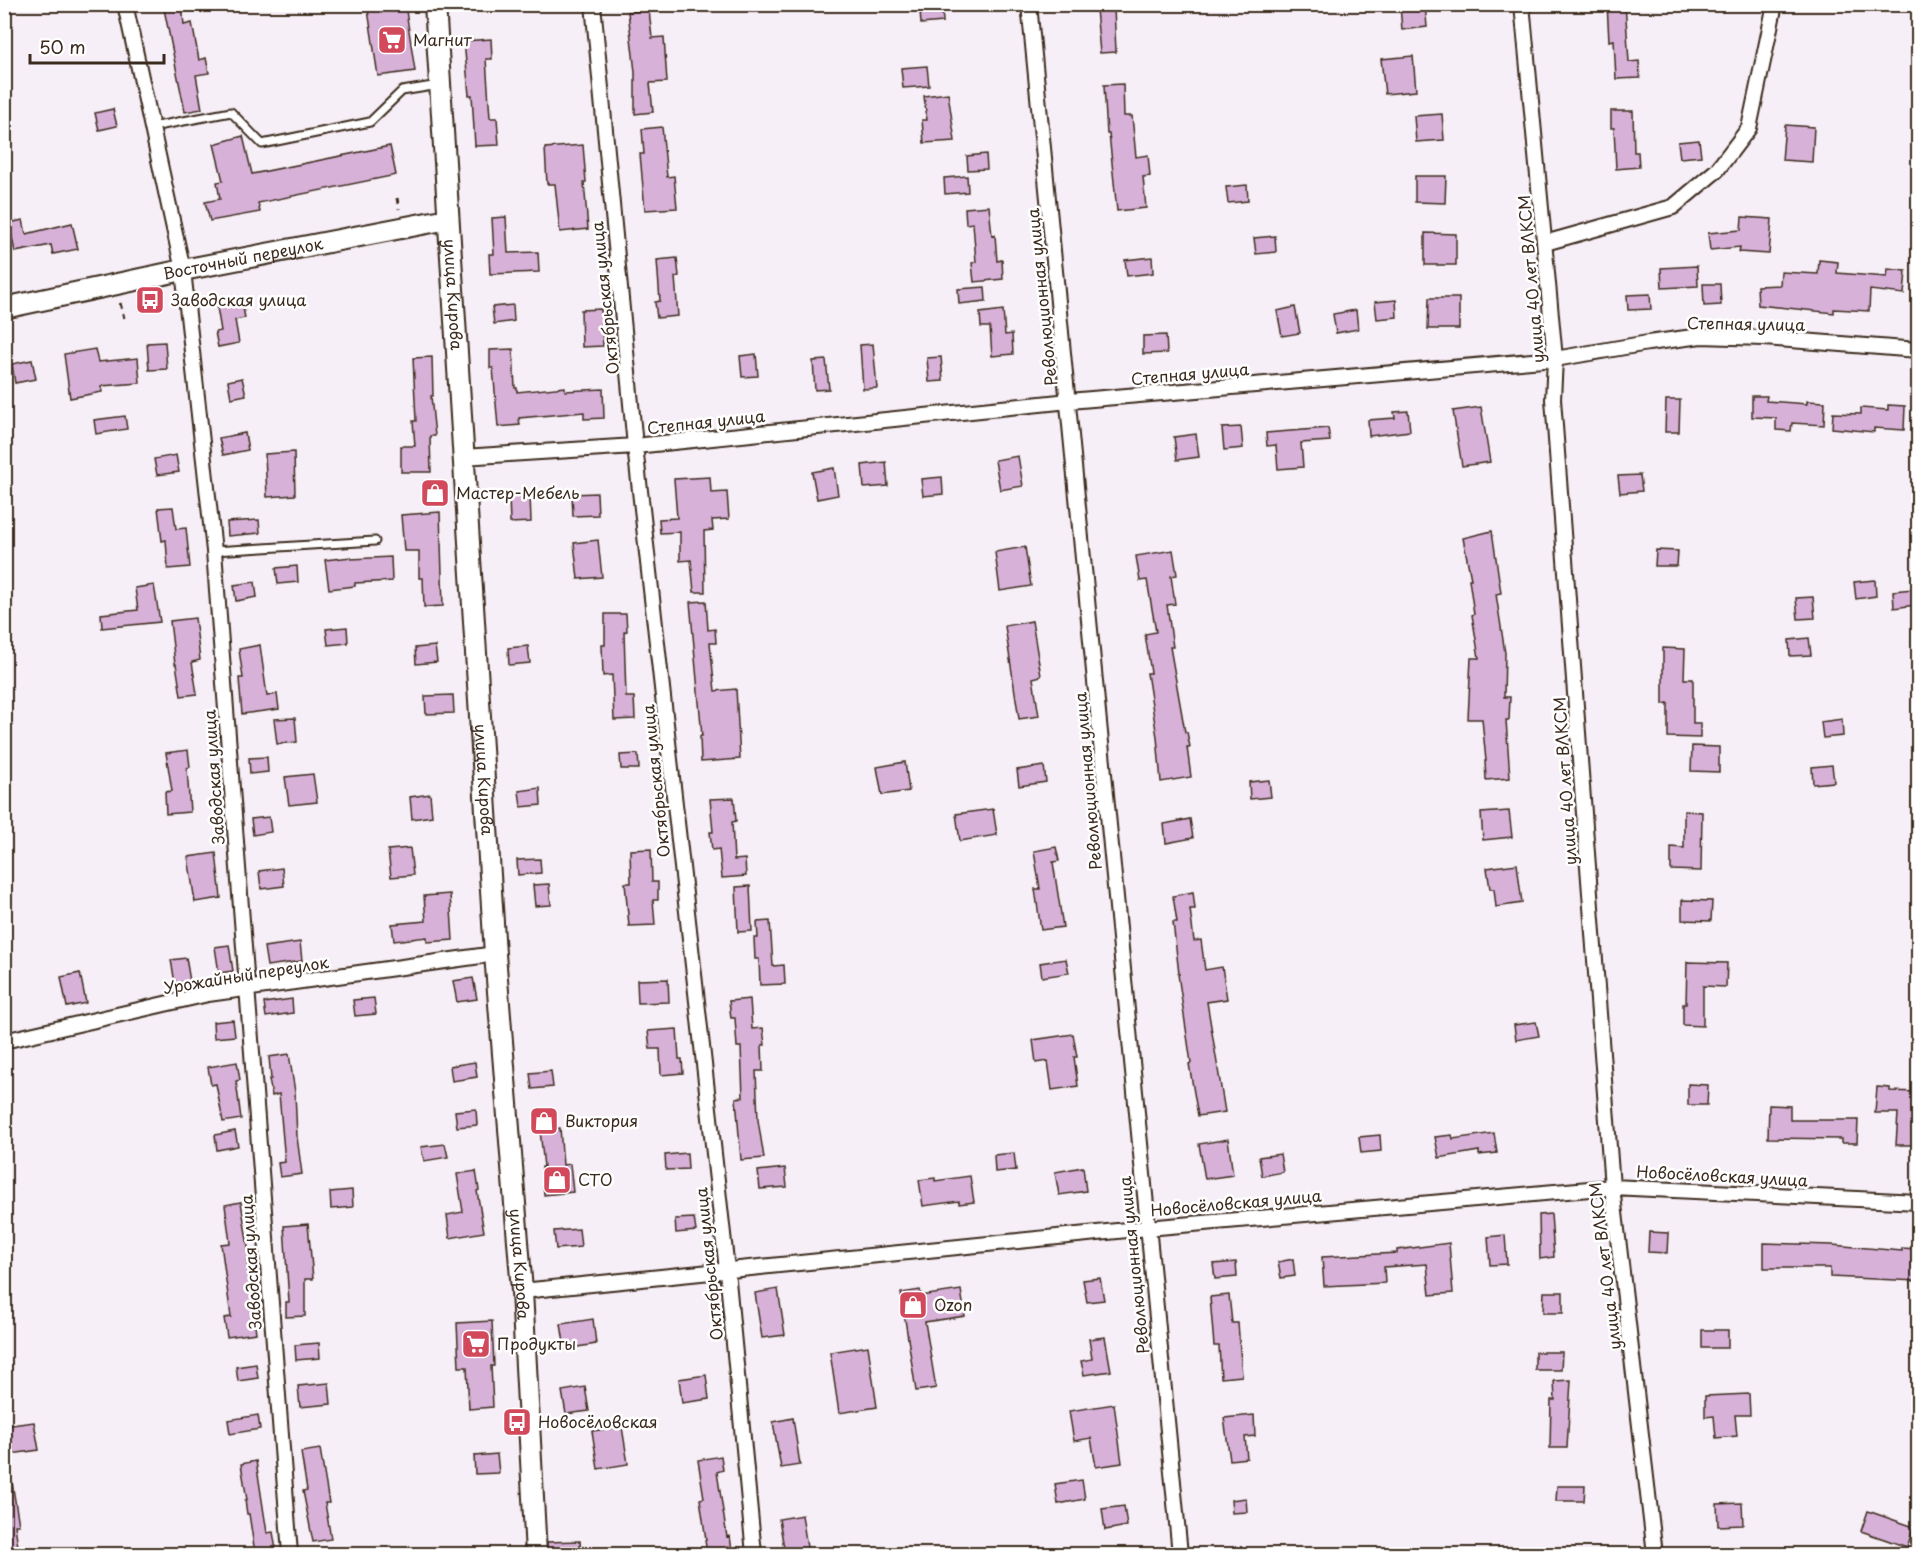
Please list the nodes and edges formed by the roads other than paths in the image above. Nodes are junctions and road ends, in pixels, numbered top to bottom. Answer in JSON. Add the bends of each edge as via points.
{"nodes":[{"id":1,"x":124,"y":4,"type":"edge"},
{"id":2,"x":435,"y":4,"type":"edge"},
{"id":3,"x":593,"y":4,"type":"edge"},
{"id":4,"x":1029,"y":4,"type":"edge"},
{"id":5,"x":1522,"y":4,"type":"edge"},
{"id":6,"x":1775,"y":4,"type":"edge"},
{"id":7,"x":440,"y":85,"type":"junction"},
{"id":8,"x":152,"y":127,"type":"junction"},
{"id":9,"x":448,"y":219,"type":"junction"},
{"id":10,"x":1545,"y":243,"type":"junction"},
{"id":11,"x":183,"y":270,"type":"junction"},
{"id":12,"x":4,"y":308,"type":"edge"},
{"id":13,"x":1918,"y":350,"type":"edge"},
{"id":14,"x":1555,"y":359,"type":"junction"},
{"id":15,"x":1069,"y":401,"type":"junction"},
{"id":16,"x":635,"y":446,"type":"junction"},
{"id":17,"x":463,"y":457,"type":"junction"},
{"id":18,"x":375,"y":541,"type":"dead end"},
{"id":19,"x":214,"y":550,"type":"junction"},
{"id":20,"x":495,"y":954,"type":"junction"},
{"id":21,"x":247,"y":989,"type":"junction"},
{"id":22,"x":4,"y":1041,"type":"edge"},
{"id":23,"x":1612,"y":1187,"type":"junction"},
{"id":24,"x":1918,"y":1202,"type":"edge"},
{"id":25,"x":1147,"y":1228,"type":"junction"},
{"id":26,"x":727,"y":1270,"type":"junction"},
{"id":27,"x":522,"y":1291,"type":"junction"},
{"id":28,"x":290,"y":1554,"type":"edge"},
{"id":29,"x":536,"y":1554,"type":"edge"},
{"id":30,"x":754,"y":1554,"type":"edge"},
{"id":31,"x":1180,"y":1554,"type":"edge"},
{"id":32,"x":1655,"y":1554,"type":"edge"}],
"edges":[{"from":1,"to":8,"type":"street","name":"Заводская улица"},
{"from":2,"to":7,"type":"street","name":"улица Кирова"},
{"from":3,"to":16,"type":"street","name":"Октябрьская улица"},
{"from":4,"to":15,"type":"street","name":"Революционная улица"},
{"from":5,"to":10,"type":"street","name":"улица 40 лет ВЛКСМ"},
{"from":6,"to":10,"type":"street","via":[[1749,128],[1717,170],[1673,207]]},
{"from":7,"to":8,"type":"lane","via":[[402,91],[370,122],[262,144],[231,112]]},
{"from":7,"to":9,"type":"street","name":"улица Кирова"},
{"from":8,"to":11,"type":"street","name":"Заводская улица"},
{"from":9,"to":11,"type":"street","name":"Восточный переулок"},
{"from":9,"to":17,"type":"street","name":"улица Кирова"},
{"from":10,"to":14,"type":"street","name":"улица 40 лет ВЛКСМ"},
{"from":11,"to":12,"type":"street","name":"Восточный переулок"},
{"from":11,"to":19,"type":"street","name":"Заводская улица"},
{"from":13,"to":14,"type":"street","name":"Степная улица","via":[[1701,336]]},
{"from":14,"to":15,"type":"street","name":"Степная улица"},
{"from":14,"to":23,"type":"street","name":"улица 40 лет ВЛКСМ","via":[[1553,399]]},
{"from":15,"to":16,"type":"street","name":"Степная улица"},
{"from":15,"to":25,"type":"street","name":"Революционная улица"},
{"from":16,"to":17,"type":"street","name":"Степная улица"},
{"from":16,"to":26,"type":"street","name":"Октябрьская улица"},
{"from":17,"to":20,"type":"street","name":"улица Кирова"},
{"from":18,"to":19,"type":"lane"},
{"from":19,"to":21,"type":"street","name":"Заводская улица"},
{"from":20,"to":21,"type":"street","name":"Урожайный переулок"},
{"from":20,"to":27,"type":"street","name":"улица Кирова"},
{"from":21,"to":22,"type":"street","name":"Урожайный переулок","via":[[208,994]]},
{"from":21,"to":28,"type":"street","name":"Заводская улица"},
{"from":23,"to":24,"type":"street","name":"Новосёловская улица"},
{"from":23,"to":25,"type":"street","name":"Новосёловская улица"},
{"from":23,"to":32,"type":"street","name":"улица 40 лет ВЛКСМ"},
{"from":25,"to":26,"type":"street","name":"Новосёловская улица"},
{"from":25,"to":31,"type":"street","name":"Революционная улица"},
{"from":26,"to":27,"type":"street","name":"Новосёловская улица"},
{"from":26,"to":30,"type":"street","name":"Октябрьская улица"},
{"from":27,"to":29,"type":"street","name":"улица Кирова"}]}
